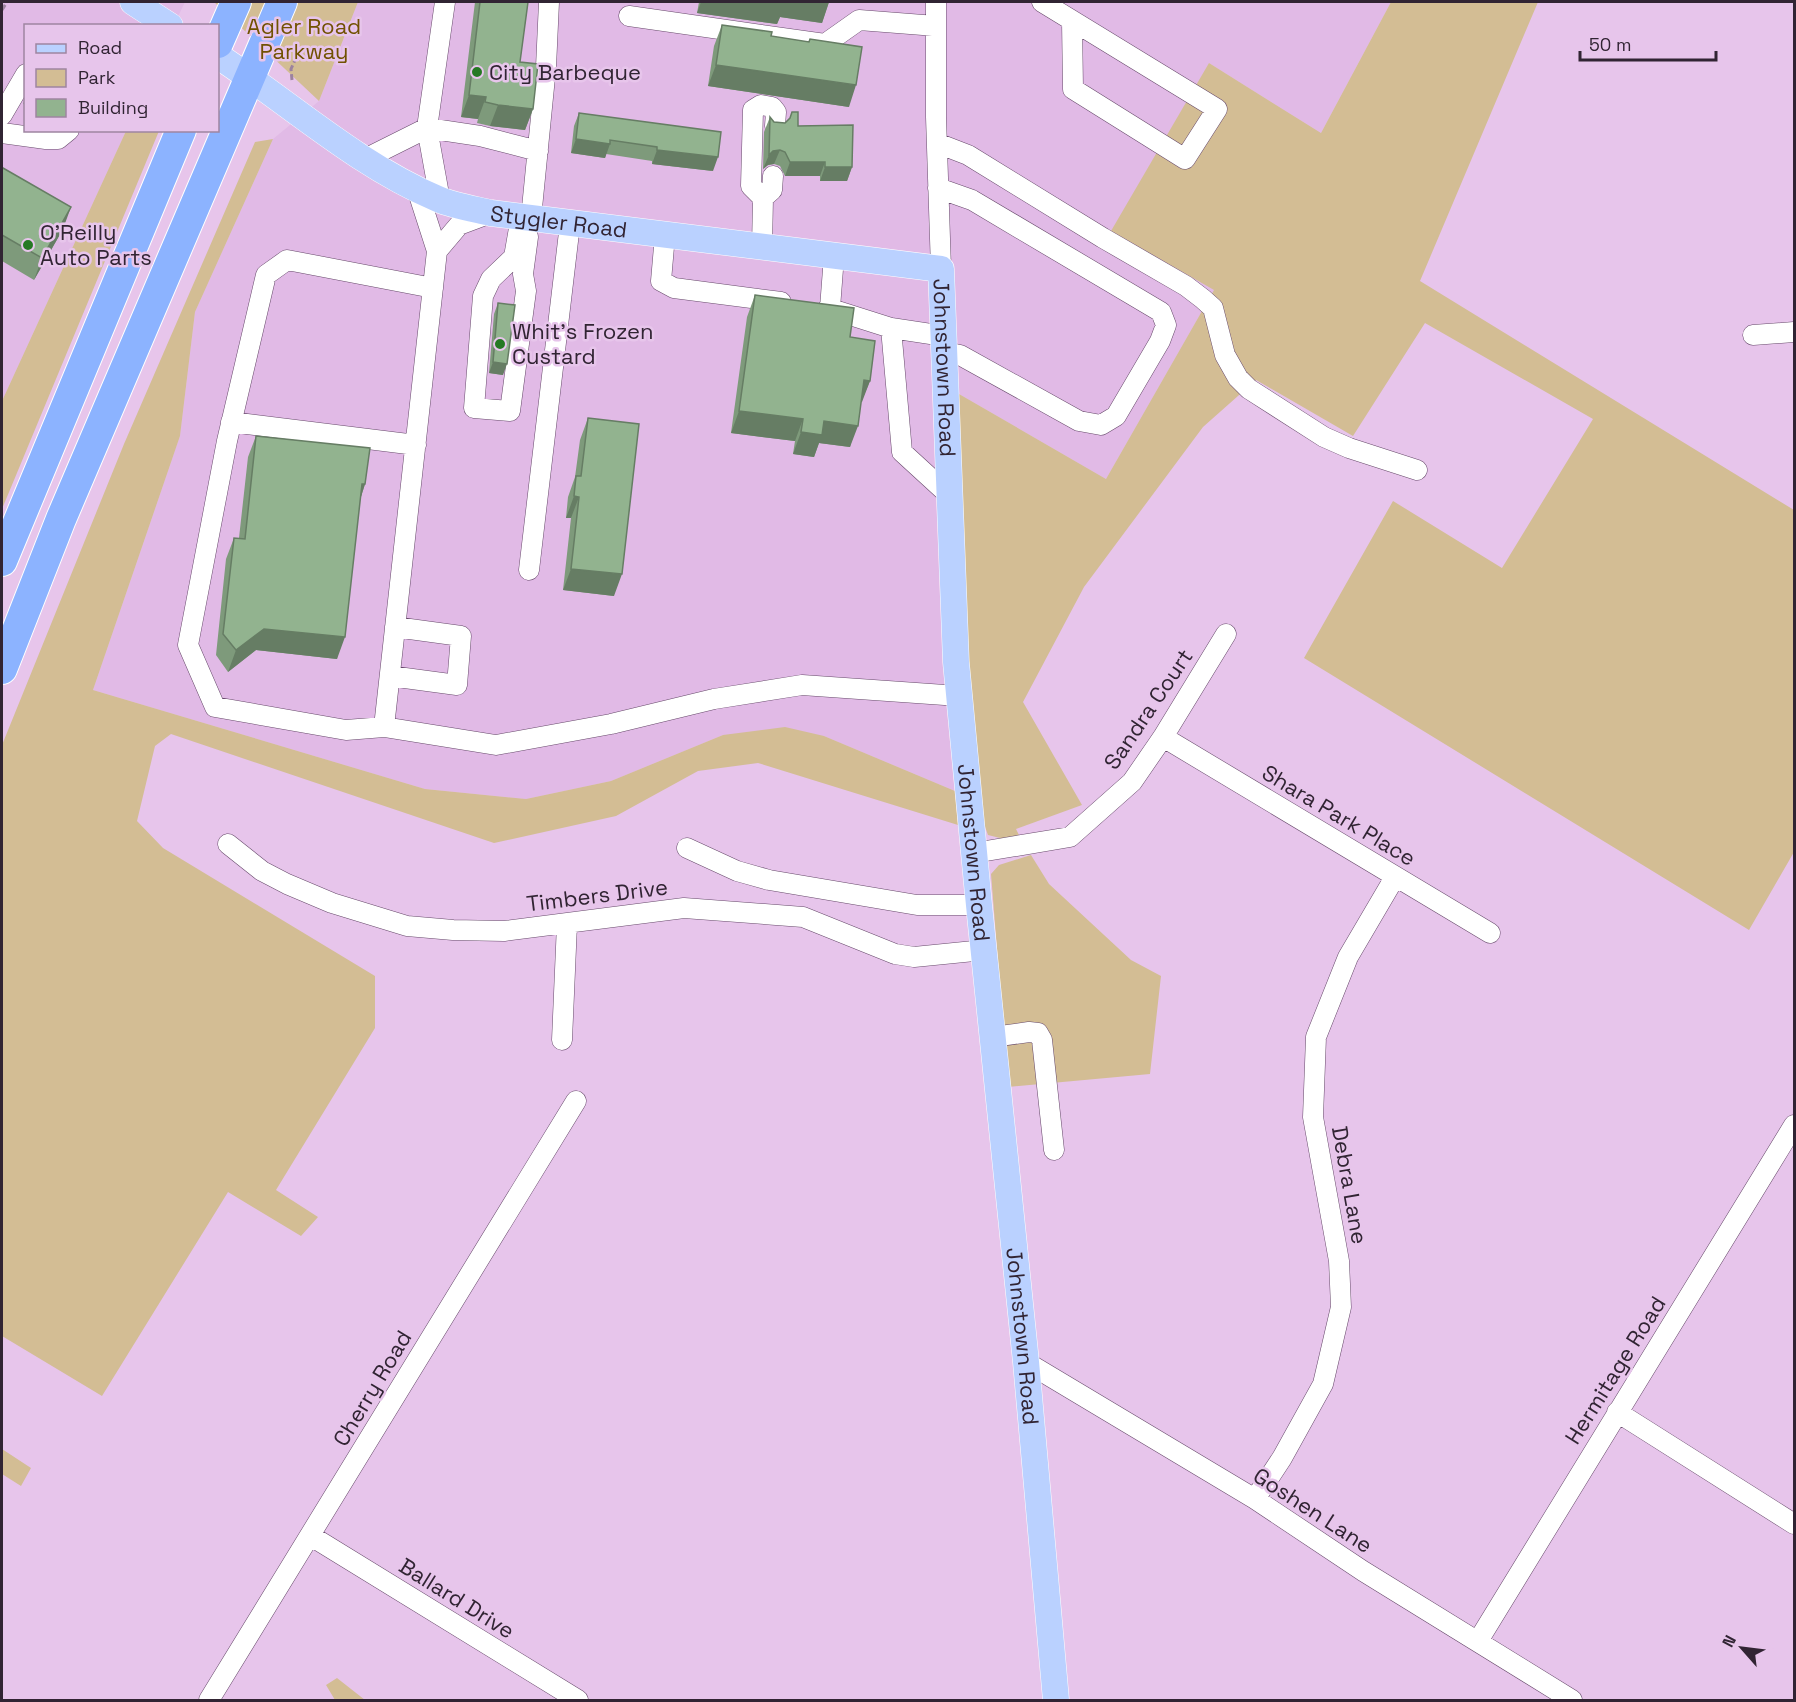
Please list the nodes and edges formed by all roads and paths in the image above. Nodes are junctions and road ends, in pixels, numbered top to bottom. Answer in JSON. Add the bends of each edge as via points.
{"nodes":[{"id":1,"x":7,"y":2,"type":"edge"},
{"id":2,"x":133,"y":2,"type":"edge"},
{"id":3,"x":236,"y":2,"type":"edge"},
{"id":4,"x":282,"y":2,"type":"edge"},
{"id":5,"x":445,"y":2,"type":"edge"},
{"id":6,"x":549,"y":2,"type":"edge"},
{"id":7,"x":936,"y":2,"type":"edge"},
{"id":8,"x":1042,"y":2,"type":"edge"},
{"id":9,"x":2,"y":10,"type":"edge"},
{"id":10,"x":629,"y":16,"type":"dead end"},
{"id":11,"x":1072,"y":21,"type":"junction"},
{"id":12,"x":167,"y":24,"type":"edge"},
{"id":13,"x":936,"y":26,"type":"junction"},
{"id":14,"x":219,"y":42,"type":"edge"},
{"id":15,"x":219,"y":57,"type":"edge"},
{"id":16,"x":249,"y":76,"type":"junction"},
{"id":17,"x":24,"y":77,"type":"edge"},
{"id":18,"x":2,"y":115,"type":"edge"},
{"id":19,"x":775,"y":126,"type":"edge"},
{"id":20,"x":427,"y":128,"type":"junction"},
{"id":21,"x":67,"y":132,"type":"edge"},
{"id":22,"x":180,"y":132,"type":"edge"},
{"id":23,"x":2,"y":133,"type":"edge"},
{"id":24,"x":937,"y":142,"type":"junction"},
{"id":25,"x":538,"y":151,"type":"junction"},
{"id":26,"x":363,"y":160,"type":"junction"},
{"id":27,"x":773,"y":176,"type":"dead end"},
{"id":28,"x":938,"y":188,"type":"junction"},
{"id":29,"x":417,"y":189,"type":"junction"},
{"id":30,"x":763,"y":198,"type":"junction"},
{"id":31,"x":440,"y":200,"type":"junction"},
{"id":32,"x":491,"y":213,"type":"junction"},
{"id":33,"x":523,"y":222,"type":"junction"},
{"id":34,"x":570,"y":224,"type":"junction"},
{"id":35,"x":665,"y":235,"type":"junction"},
{"id":36,"x":762,"y":247,"type":"junction"},
{"id":37,"x":438,"y":251,"type":"junction"},
{"id":38,"x":834,"y":256,"type":"junction"},
{"id":39,"x":941,"y":269,"type":"junction"},
{"id":40,"x":433,"y":288,"type":"junction"},
{"id":41,"x":830,"y":308,"type":"junction"},
{"id":42,"x":891,"y":328,"type":"junction"},
{"id":43,"x":1794,"y":332,"type":"edge"},
{"id":44,"x":1753,"y":335,"type":"dead end"},
{"id":45,"x":944,"y":344,"type":"junction"},
{"id":46,"x":231,"y":422,"type":"junction"},
{"id":47,"x":416,"y":445,"type":"junction"},
{"id":48,"x":1417,"y":470,"type":"dead end"},
{"id":49,"x":950,"y":496,"type":"junction"},
{"id":50,"x":2,"y":561,"type":"edge"},
{"id":51,"x":529,"y":570,"type":"dead end"},
{"id":52,"x":395,"y":627,"type":"junction"},
{"id":53,"x":1226,"y":634,"type":"dead end"},
{"id":54,"x":2,"y":669,"type":"edge"},
{"id":55,"x":390,"y":676,"type":"junction"},
{"id":56,"x":959,"y":696,"type":"junction"},
{"id":57,"x":384,"y":726,"type":"junction"},
{"id":58,"x":1163,"y":736,"type":"junction"},
{"id":59,"x":228,"y":844,"type":"dead end"},
{"id":60,"x":687,"y":848,"type":"dead end"},
{"id":61,"x":974,"y":853,"type":"junction"},
{"id":62,"x":1395,"y":877,"type":"junction"},
{"id":63,"x":979,"y":905,"type":"junction"},
{"id":64,"x":567,"y":924,"type":"junction"},
{"id":65,"x":1490,"y":933,"type":"dead end"},
{"id":66,"x":984,"y":950,"type":"junction"},
{"id":67,"x":993,"y":1037,"type":"junction"},
{"id":68,"x":562,"y":1040,"type":"dead end"},
{"id":69,"x":576,"y":1101,"type":"dead end"},
{"id":70,"x":1794,"y":1125,"type":"edge"},
{"id":71,"x":1054,"y":1150,"type":"dead end"},
{"id":72,"x":1026,"y":1362,"type":"junction"},
{"id":73,"x":1617,"y":1412,"type":"junction"},
{"id":74,"x":1255,"y":1499,"type":"junction"},
{"id":75,"x":1794,"y":1524,"type":"edge"},
{"id":76,"x":311,"y":1536,"type":"junction"},
{"id":77,"x":1478,"y":1641,"type":"junction"},
{"id":78,"x":209,"y":1701,"type":"edge"},
{"id":79,"x":578,"y":1701,"type":"edge"},
{"id":80,"x":1056,"y":1701,"type":"edge"},
{"id":81,"x":1572,"y":1701,"type":"edge"}],
"edges":[{"from":1,"to":9,"type":"path"},
{"from":2,"to":12,"type":"main road"},
{"from":3,"to":14,"type":"highway"},
{"from":4,"to":16,"type":"highway"},
{"from":5,"to":20,"type":"street"},
{"from":6,"to":25,"type":"street"},
{"from":7,"to":13,"type":"street","name":"Johnstown Road"},
{"from":8,"to":11,"type":"street"},
{"from":10,"to":13,"type":"street","via":[[825,44],[859,20]]},
{"from":11,"to":11,"type":"street","via":[[1216,109],[1185,159],[1072,89]]},
{"from":13,"to":24,"type":"street","name":"Johnstown Road"},
{"from":15,"to":16,"type":"main road","name":"Stygler Road"},
{"from":16,"to":26,"type":"main road","name":"Stygler Road"},
{"from":16,"to":54,"type":"highway","via":[[65,508]]},
{"from":17,"to":18,"type":"street"},
{"from":19,"to":30,"type":"street","via":[[776,112],[772,107],[761,105],[753,110],[751,186]]},
{"from":20,"to":25,"type":"street"},
{"from":20,"to":26,"type":"street"},
{"from":20,"to":31,"type":"street"},
{"from":21,"to":23,"type":"street","via":[[58,139],[46,140]]},
{"from":22,"to":50,"type":"highway"},
{"from":24,"to":28,"type":"street","name":"Johnstown Road"},
{"from":24,"to":48,"type":"street","via":[[968,155],[1203,299],[1213,308],[1225,356],[1249,389],[1324,437]]},
{"from":25,"to":33,"type":"street"},
{"from":26,"to":29,"type":"main road","name":"Stygler Road"},
{"from":27,"to":30,"type":"street","via":[[772,190]]},
{"from":28,"to":39,"type":"street","name":"Johnstown Road"},
{"from":28,"to":45,"type":"street","via":[[972,200],[1161,312],[1166,325],[1116,416],[1101,424],[1079,421]]},
{"from":29,"to":31,"type":"main road","name":"Stygler Road"},
{"from":29,"to":37,"type":"street"},
{"from":30,"to":36,"type":"street"},
{"from":31,"to":32,"type":"main road","name":"Stygler Road"},
{"from":32,"to":33,"type":"main road","name":"Stygler Road"},
{"from":32,"to":37,"type":"street","via":[[459,225]]},
{"from":33,"to":33,"type":"street","via":[[514,257],[491,279],[483,296],[474,408],[510,411],[526,291],[523,274],[528,237]]},
{"from":33,"to":34,"type":"main road","name":"Stygler Road"},
{"from":34,"to":35,"type":"main road","name":"Stygler Road"},
{"from":34,"to":51,"type":"street"},
{"from":35,"to":36,"type":"main road","name":"Stygler Road"},
{"from":35,"to":41,"type":"street","via":[[661,281],[674,288]]},
{"from":36,"to":38,"type":"main road","name":"Stygler Road"},
{"from":37,"to":40,"type":"street"},
{"from":38,"to":39,"type":"main road","name":"Stygler Road"},
{"from":38,"to":41,"type":"street"},
{"from":39,"to":45,"type":"main road","name":"Johnstown Road"},
{"from":40,"to":46,"type":"street","via":[[287,260],[266,275]]},
{"from":40,"to":47,"type":"street"},
{"from":41,"to":42,"type":"street"},
{"from":42,"to":45,"type":"street"},
{"from":42,"to":49,"type":"street","via":[[902,452]]},
{"from":43,"to":44,"type":"street"},
{"from":45,"to":49,"type":"main road","name":"Johnstown Road"},
{"from":46,"to":47,"type":"street"},
{"from":46,"to":57,"type":"street","via":[[188,645],[215,707],[346,730]]},
{"from":47,"to":52,"type":"street"},
{"from":49,"to":56,"type":"main road","name":"Johnstown Road"},
{"from":52,"to":55,"type":"street"},
{"from":52,"to":55,"type":"street","via":[[461,636],[457,685]]},
{"from":53,"to":58,"type":"street","name":"Sandra Court"},
{"from":55,"to":57,"type":"street"},
{"from":56,"to":57,"type":"street","via":[[802,685],[714,699],[611,724],[496,745]]},
{"from":56,"to":61,"type":"main road","name":"Johnstown Road"},
{"from":58,"to":61,"type":"street","name":"Sandra Court","via":[[1132,782],[1070,837]]},
{"from":58,"to":62,"type":"street","name":"Shara Park Place"},
{"from":59,"to":64,"type":"street","name":"Timbers Drive","via":[[262,871],[287,884],[332,903],[407,926],[504,931]]},
{"from":60,"to":63,"type":"street","via":[[737,871],[769,880],[917,905]]},
{"from":61,"to":63,"type":"main road","name":"Johnstown Road"},
{"from":62,"to":65,"type":"street","name":"Shara Park Place"},
{"from":62,"to":74,"type":"street","name":"Debra Lane","via":[[1348,957],[1316,1037],[1313,1117],[1340,1261],[1341,1307],[1323,1384]]},
{"from":63,"to":66,"type":"main road","name":"Johnstown Road"},
{"from":64,"to":66,"type":"street","name":"Timbers Drive","via":[[684,908],[803,917],[895,954],[914,957]]},
{"from":64,"to":68,"type":"street"},
{"from":66,"to":67,"type":"main road","name":"Johnstown Road"},
{"from":67,"to":71,"type":"street","via":[[1029,1032],[1038,1033],[1042,1040]]},
{"from":67,"to":72,"type":"main road","name":"Johnstown Road"},
{"from":69,"to":76,"type":"street","name":"Cherry Road"},
{"from":70,"to":73,"type":"street","name":"Hermitage Road"},
{"from":72,"to":74,"type":"street","name":"Goshen Lane"},
{"from":72,"to":80,"type":"main road","name":"Johnstown Road"},
{"from":73,"to":75,"type":"street"},
{"from":73,"to":77,"type":"street","name":"Hermitage Road"},
{"from":74,"to":77,"type":"street","name":"Goshen Lane"},
{"from":76,"to":78,"type":"street","name":"Cherry Road"},
{"from":76,"to":79,"type":"street","name":"Ballard Drive"},
{"from":77,"to":81,"type":"street","name":"Goshen Lane"}]}
